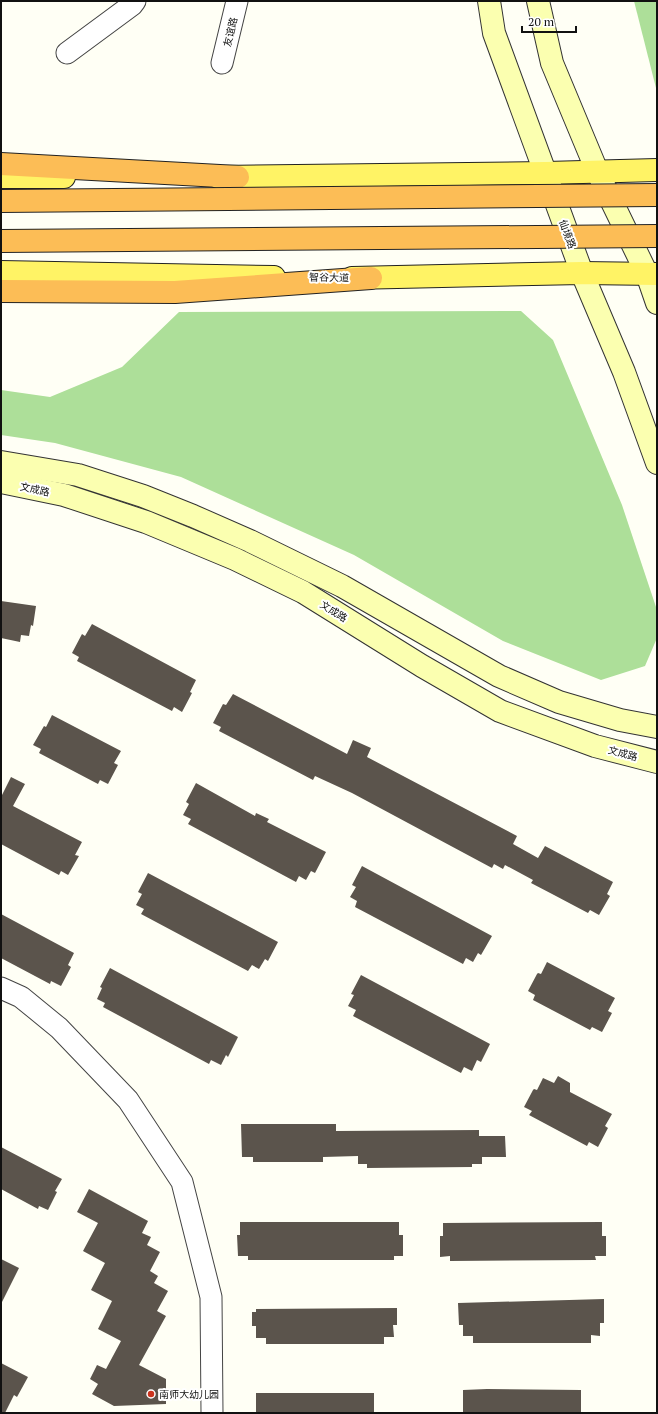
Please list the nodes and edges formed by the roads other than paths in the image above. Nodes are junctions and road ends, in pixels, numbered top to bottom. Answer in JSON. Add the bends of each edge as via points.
{"nodes":[{"id":1,"x":135,"y":1,"type":"edge"},
{"id":2,"x":237,"y":1,"type":"edge"},
{"id":3,"x":489,"y":1,"type":"edge"},
{"id":4,"x":538,"y":1,"type":"edge"},
{"id":5,"x":67,"y":54,"type":"dead end"},
{"id":6,"x":222,"y":63,"type":"dead end"},
{"id":7,"x":1,"y":164,"type":"edge"},
{"id":8,"x":657,"y":170,"type":"edge"},
{"id":9,"x":597,"y":171,"type":"junction"},
{"id":10,"x":546,"y":173,"type":"junction"},
{"id":11,"x":1,"y":177,"type":"edge"},
{"id":12,"x":238,"y":177,"type":"junction"},
{"id":13,"x":657,"y":195,"type":"edge"},
{"id":14,"x":1,"y":201,"type":"edge"},
{"id":15,"x":657,"y":236,"type":"edge"},
{"id":16,"x":1,"y":241,"type":"edge"},
{"id":17,"x":1,"y":272,"type":"edge"},
{"id":18,"x":582,"y":272,"type":"junction"},
{"id":19,"x":652,"y":274,"type":"edge"},
{"id":20,"x":371,"y":278,"type":"junction"},
{"id":21,"x":1,"y":291,"type":"edge"},
{"id":22,"x":657,"y":303,"type":"edge"},
{"id":23,"x":1,"y":462,"type":"edge"},
{"id":24,"x":657,"y":464,"type":"edge"},
{"id":25,"x":1,"y":482,"type":"edge"},
{"id":26,"x":657,"y":727,"type":"edge"},
{"id":27,"x":657,"y":762,"type":"edge"},
{"id":28,"x":1,"y":988,"type":"edge"},
{"id":29,"x":212,"y":1413,"type":"edge"}],
"edges":[{"from":1,"to":5,"type":"street"},
{"from":2,"to":6,"type":"street","name":"友谊路"},
{"from":3,"to":10,"type":"street","name":"仙境路","via":[[494,33]]},
{"from":4,"to":9,"type":"street","via":[[552,63]]},
{"from":7,"to":12,"type":"highway"},
{"from":8,"to":9,"type":"main road"},
{"from":9,"to":10,"type":"main road"},
{"from":9,"to":19,"type":"street"},
{"from":10,"to":12,"type":"main road"},
{"from":10,"to":18,"type":"street","name":"仙境路"},
{"from":11,"to":12,"type":"main road"},
{"from":13,"to":14,"type":"highway","bridge":true},
{"from":15,"to":16,"type":"highway","bridge":true},
{"from":17,"to":20,"type":"main road","name":"智谷大道"},
{"from":18,"to":19,"type":"main road","name":"智谷大道"},
{"from":18,"to":20,"type":"main road","name":"智谷大道"},
{"from":18,"to":24,"type":"street","name":"仙境路","via":[[624,372]]},
{"from":19,"to":22,"type":"street"},
{"from":20,"to":21,"type":"highway","via":[[176,292]]},
{"from":23,"to":26,"type":"street","name":"文成路","via":[[78,475],[143,496],[193,516],[342,586],[499,676],[559,702],[620,720]]},
{"from":25,"to":27,"type":"street","name":"文成路","via":[[64,495],[138,520],[235,559],[303,592],[500,711],[595,746]]},
{"from":28,"to":29,"type":"street","via":[[21,997],[59,1028],[128,1100],[182,1182],[211,1297]]}]}
